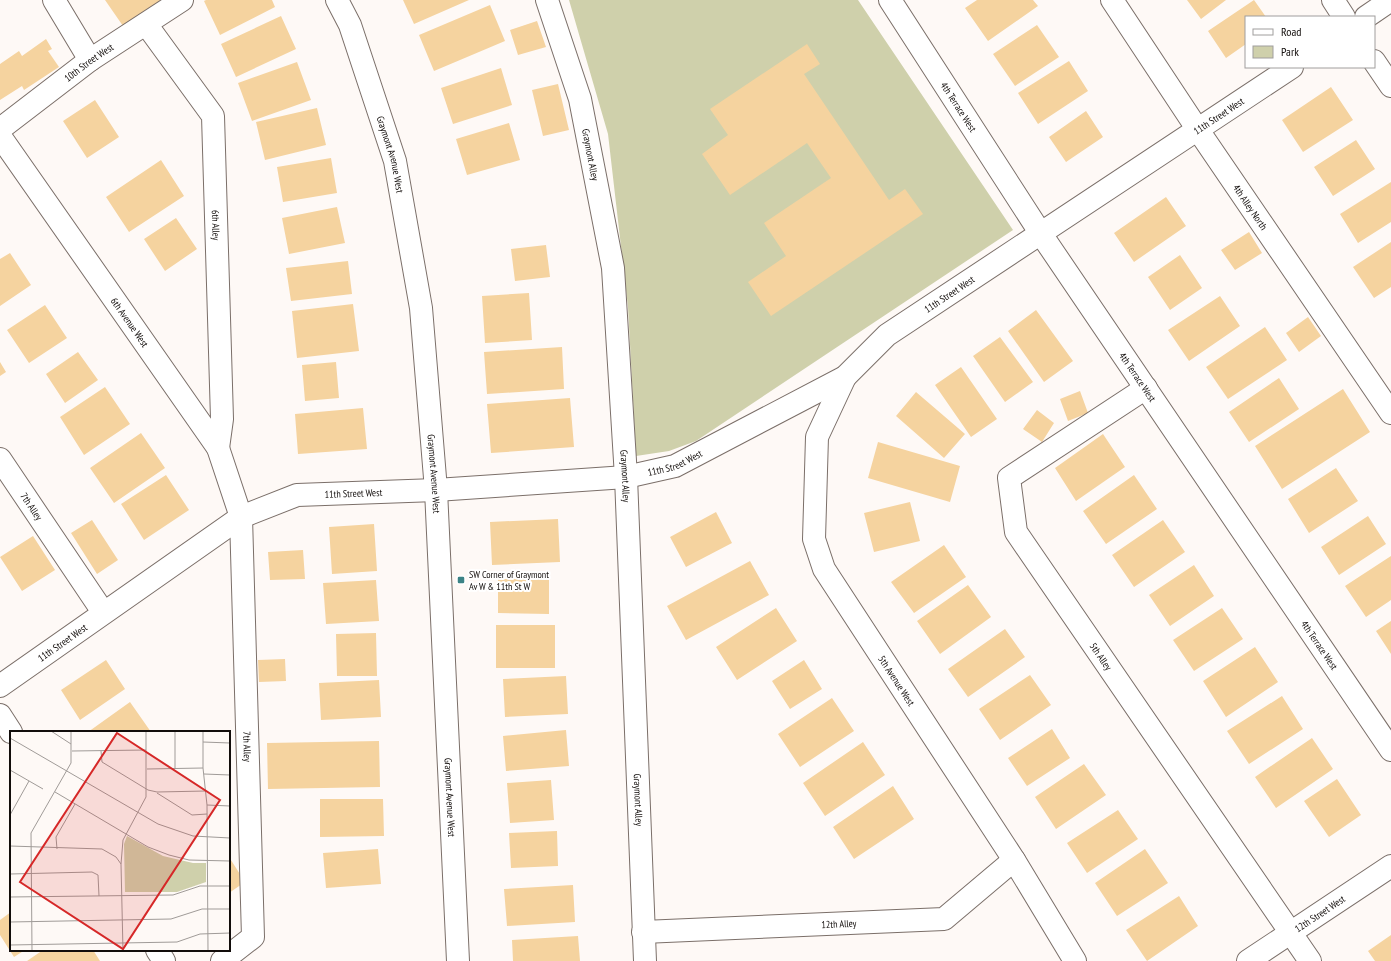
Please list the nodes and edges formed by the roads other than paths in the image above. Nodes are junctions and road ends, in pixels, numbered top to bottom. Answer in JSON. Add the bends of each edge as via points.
{"nodes":[{"id":1,"x":54,"y":0,"type":"edge"},
{"id":2,"x":182,"y":0,"type":"edge"},
{"id":3,"x":337,"y":0,"type":"edge"},
{"id":4,"x":547,"y":0,"type":"edge"},
{"id":5,"x":890,"y":0,"type":"edge"},
{"id":6,"x":1112,"y":0,"type":"edge"},
{"id":7,"x":1333,"y":0,"type":"edge"},
{"id":8,"x":1391,"y":0,"type":"edge"},
{"id":9,"x":1343,"y":16,"type":"edge"},
{"id":10,"x":1367,"y":16,"type":"edge"},
{"id":11,"x":146,"y":24,"type":"junction"},
{"id":12,"x":90,"y":60,"type":"junction"},
{"id":13,"x":1375,"y":62,"type":"edge"},
{"id":14,"x":1291,"y":68,"type":"edge"},
{"id":15,"x":1391,"y":86,"type":"edge"},
{"id":16,"x":0,"y":129,"type":"edge"},
{"id":17,"x":1198,"y":130,"type":"junction"},
{"id":18,"x":0,"y":136,"type":"edge"},
{"id":19,"x":1040,"y":234,"type":"junction"},
{"id":20,"x":844,"y":376,"type":"junction"},
{"id":21,"x":1146,"y":388,"type":"junction"},
{"id":22,"x":1391,"y":413,"type":"edge"},
{"id":23,"x":218,"y":448,"type":"junction"},
{"id":24,"x":0,"y":459,"type":"edge"},
{"id":25,"x":626,"y":477,"type":"junction"},
{"id":26,"x":436,"y":490,"type":"junction"},
{"id":27,"x":241,"y":517,"type":"junction"},
{"id":28,"x":103,"y":612,"type":"junction"},
{"id":29,"x":0,"y":686,"type":"edge"},
{"id":30,"x":0,"y":715,"type":"edge"},
{"id":31,"x":11,"y":731,"type":"edge"},
{"id":32,"x":1391,"y":750,"type":"edge"},
{"id":33,"x":1014,"y":860,"type":"junction"},
{"id":34,"x":1391,"y":866,"type":"edge"},
{"id":35,"x":643,"y":932,"type":"junction"},
{"id":36,"x":1291,"y":933,"type":"junction"},
{"id":37,"x":158,"y":951,"type":"edge"},
{"id":38,"x":164,"y":961,"type":"edge"},
{"id":39,"x":222,"y":961,"type":"edge"},
{"id":40,"x":458,"y":961,"type":"edge"},
{"id":41,"x":645,"y":961,"type":"edge"},
{"id":42,"x":1075,"y":961,"type":"edge"},
{"id":43,"x":1248,"y":961,"type":"edge"},
{"id":44,"x":1310,"y":961,"type":"edge"}],
"edges":[{"from":1,"to":12,"type":"street"},
{"from":2,"to":11,"type":"street","name":"10th Street West"},
{"from":3,"to":26,"type":"street","name":"Graymont Avenue West","via":[[350,25],[395,161],[422,308]]},
{"from":4,"to":25,"type":"street","name":"Graymont Alley","via":[[580,99],[613,268]]},
{"from":5,"to":19,"type":"street","name":"4th Terrace West"},
{"from":6,"to":17,"type":"street","name":"4th Alley North"},
{"from":7,"to":9,"type":"street"},
{"from":8,"to":10,"type":"street"},
{"from":11,"to":12,"type":"street","name":"10th Street West"},
{"from":11,"to":23,"type":"street","name":"6th Alley","via":[[213,116],[222,419]]},
{"from":12,"to":16,"type":"street","name":"10th Street West"},
{"from":13,"to":15,"type":"street"},
{"from":14,"to":17,"type":"street","name":"11th Street West"},
{"from":17,"to":19,"type":"street","name":"11th Street West"},
{"from":17,"to":22,"type":"street","name":"4th Alley North"},
{"from":18,"to":23,"type":"street","name":"6th Avenue West"},
{"from":19,"to":20,"type":"street","name":"11th Street West","via":[[887,335]]},
{"from":19,"to":21,"type":"street","name":"4th Terrace West"},
{"from":20,"to":25,"type":"street","name":"11th Street West","via":[[675,466]]},
{"from":20,"to":33,"type":"street","name":"5th Avenue West","via":[[817,436],[814,539],[824,569]]},
{"from":21,"to":32,"type":"street","name":"4th Terrace West"},
{"from":21,"to":36,"type":"street","name":"5th Alley","via":[[1009,478],[1016,532]]},
{"from":23,"to":27,"type":"street","name":"6th Avenue West"},
{"from":24,"to":28,"type":"street","name":"7th Alley"},
{"from":25,"to":26,"type":"street","name":"11th Street West"},
{"from":25,"to":35,"type":"street","name":"Graymont Alley"},
{"from":26,"to":27,"type":"street","name":"11th Street West","via":[[297,495]]},
{"from":26,"to":40,"type":"street","name":"Graymont Avenue West"},
{"from":27,"to":28,"type":"street","name":"11th Street West"},
{"from":27,"to":39,"type":"street","name":"7th Alley","via":[[253,937]]},
{"from":28,"to":29,"type":"street","name":"11th Street West"},
{"from":30,"to":31,"type":"street"},
{"from":33,"to":35,"type":"street","name":"12th Alley","via":[[944,919]]},
{"from":33,"to":42,"type":"street","name":"5th Avenue West"},
{"from":34,"to":36,"type":"street","name":"12th Street West"},
{"from":35,"to":41,"type":"street","name":"Graymont Alley"},
{"from":36,"to":43,"type":"street","name":"12th Street West"},
{"from":36,"to":44,"type":"street","name":"5th Alley"},
{"from":37,"to":38,"type":"street"}]}
